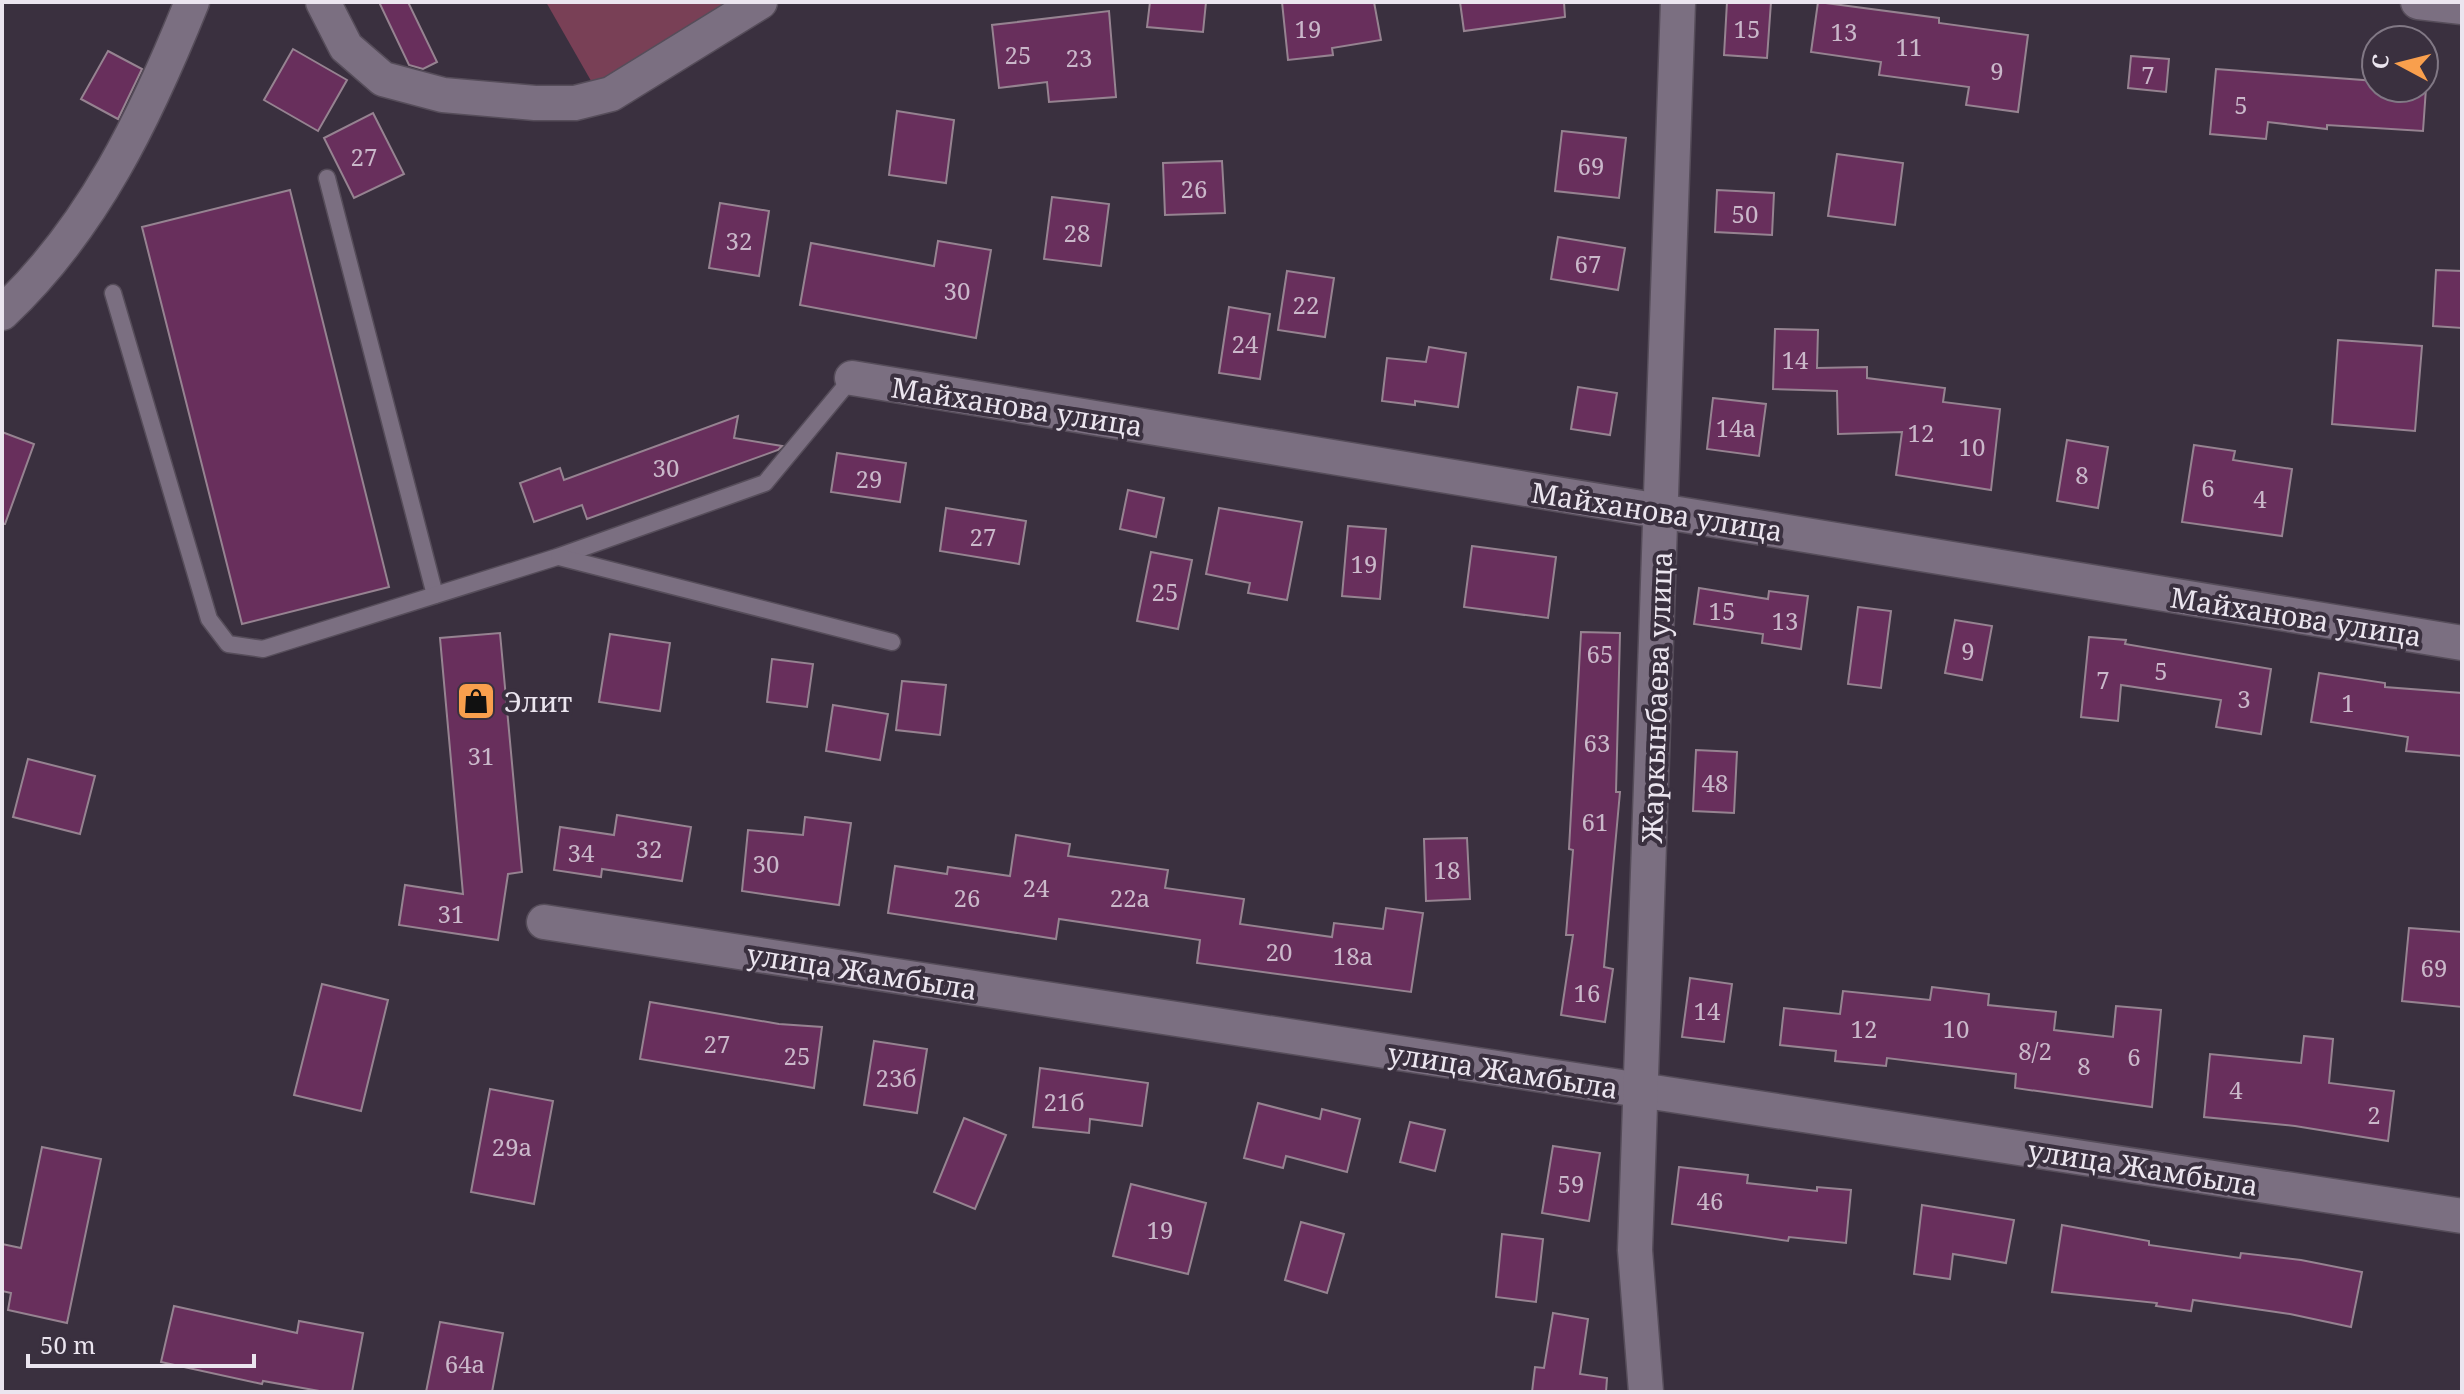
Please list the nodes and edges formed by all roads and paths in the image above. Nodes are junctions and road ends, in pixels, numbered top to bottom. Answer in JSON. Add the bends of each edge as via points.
{"nodes":[{"id":1,"x":192,"y":2,"type":"edge"},
{"id":2,"x":323,"y":2,"type":"edge"},
{"id":3,"x":760,"y":2,"type":"edge"},
{"id":4,"x":1678,"y":2,"type":"edge"},
{"id":5,"x":2418,"y":2,"type":"edge"},
{"id":6,"x":2462,"y":7,"type":"edge"},
{"id":7,"x":327,"y":178,"type":"dead end"},
{"id":8,"x":113,"y":293,"type":"dead end"},
{"id":9,"x":2,"y":313,"type":"edge"},
{"id":10,"x":852,"y":378,"type":"joint"},
{"id":11,"x":1663,"y":512,"type":"junction"},
{"id":12,"x":557,"y":557,"type":"junction"},
{"id":13,"x":435,"y":595,"type":"junction"},
{"id":14,"x":892,"y":642,"type":"dead end"},
{"id":15,"x":2462,"y":643,"type":"edge"},
{"id":16,"x":544,"y":922,"type":"dead end"},
{"id":17,"x":1642,"y":1091,"type":"junction"},
{"id":18,"x":2462,"y":1216,"type":"edge"},
{"id":19,"x":1646,"y":1392,"type":"edge"}],
"edges":[{"from":1,"to":9,"type":"street","via":[[152,100],[89,213]]},
{"from":2,"to":3,"type":"street","via":[[346,47],[383,79],[443,95],[575,103],[611,94]]},
{"from":4,"to":11,"type":"street","name":"Жаркынбаева улица"},
{"from":5,"to":6,"type":"street"},
{"from":7,"to":13,"type":"lane"},
{"from":8,"to":13,"type":"lane","via":[[209,619],[228,644],[263,649]]},
{"from":10,"to":11,"type":"street","name":"Майханова улица"},
{"from":10,"to":12,"type":"lane","via":[[765,483]]},
{"from":11,"to":15,"type":"street","name":"Майханова улица"},
{"from":11,"to":17,"type":"street","name":"Жаркынбаева улица"},
{"from":12,"to":13,"type":"lane"},
{"from":12,"to":14,"type":"lane"},
{"from":16,"to":17,"type":"street","name":"улица Жамбыла"},
{"from":17,"to":18,"type":"street","name":"улица Жамбыла"},
{"from":17,"to":19,"type":"street","name":"Жаркынбаева улица","via":[[1635,1250]]}]}
